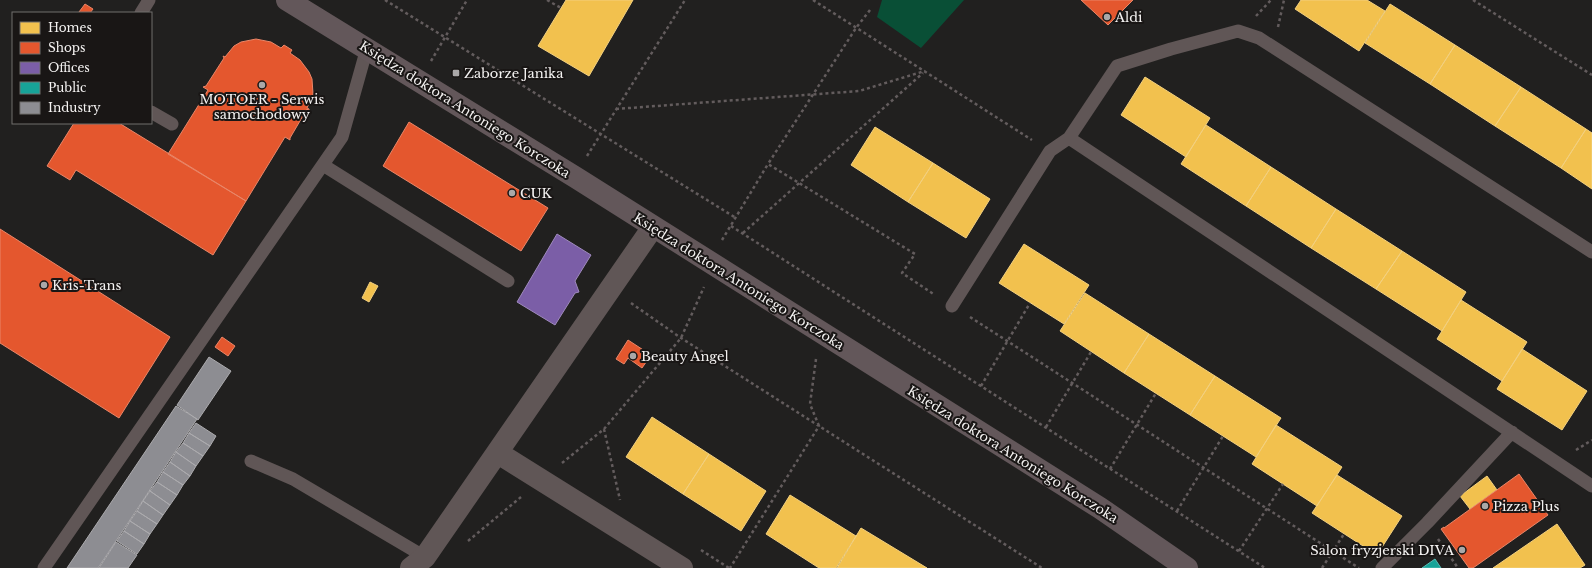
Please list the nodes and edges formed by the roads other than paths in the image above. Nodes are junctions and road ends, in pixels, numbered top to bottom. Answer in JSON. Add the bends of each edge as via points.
{"nodes":[{"id":1,"x":149,"y":0,"type":"edge"},
{"id":2,"x":287,"y":0,"type":"edge"},
{"id":3,"x":309,"y":6,"type":"edge"},
{"id":4,"x":142,"y":12,"type":"edge"},
{"id":5,"x":367,"y":48,"type":"junction"},
{"id":6,"x":152,"y":113,"type":"edge"},
{"id":7,"x":172,"y":124,"type":"dead end"},
{"id":8,"x":1069,"y":138,"type":"junction"},
{"id":9,"x":323,"y":165,"type":"junction"},
{"id":10,"x":653,"y":227,"type":"junction"},
{"id":11,"x":1592,"y":252,"type":"edge"},
{"id":12,"x":508,"y":281,"type":"dead end"},
{"id":13,"x":952,"y":306,"type":"road end"},
{"id":14,"x":1512,"y":432,"type":"junction"},
{"id":15,"x":498,"y":453,"type":"junction"},
{"id":16,"x":251,"y":461,"type":"dead end"},
{"id":17,"x":1592,"y":486,"type":"edge"},
{"id":18,"x":418,"y":563,"type":"edge"},
{"id":19,"x":44,"y":568,"type":"edge"},
{"id":20,"x":682,"y":568,"type":"edge"},
{"id":21,"x":1188,"y":568,"type":"edge"},
{"id":22,"x":1382,"y":568,"type":"edge"}],
"edges":[{"from":1,"to":4,"type":"lane"},
{"from":2,"to":3,"type":"street","name":"Księdza doktora Antoniego Korczoka"},
{"from":3,"to":5,"type":"street","name":"Księdza doktora Antoniego Korczoka"},
{"from":5,"to":9,"type":"lane","via":[[342,137]]},
{"from":5,"to":10,"type":"street","name":"Księdza doktora Antoniego Korczoka"},
{"from":6,"to":7,"type":"lane"},
{"from":8,"to":11,"type":"lane","via":[[1117,66],[1238,32],[1259,38]]},
{"from":8,"to":13,"type":"lane","via":[[1050,151]]},
{"from":8,"to":14,"type":"lane"},
{"from":9,"to":12,"type":"lane"},
{"from":9,"to":19,"type":"lane"},
{"from":10,"to":15,"type":"street"},
{"from":10,"to":21,"type":"street","name":"Księdza doktora Antoniego Korczoka","via":[[1100,508]]},
{"from":14,"to":17,"type":"lane"},
{"from":14,"to":22,"type":"lane"},
{"from":15,"to":18,"type":"street"},
{"from":15,"to":20,"type":"street"},
{"from":16,"to":18,"type":"lane","via":[[293,479]]}]}
